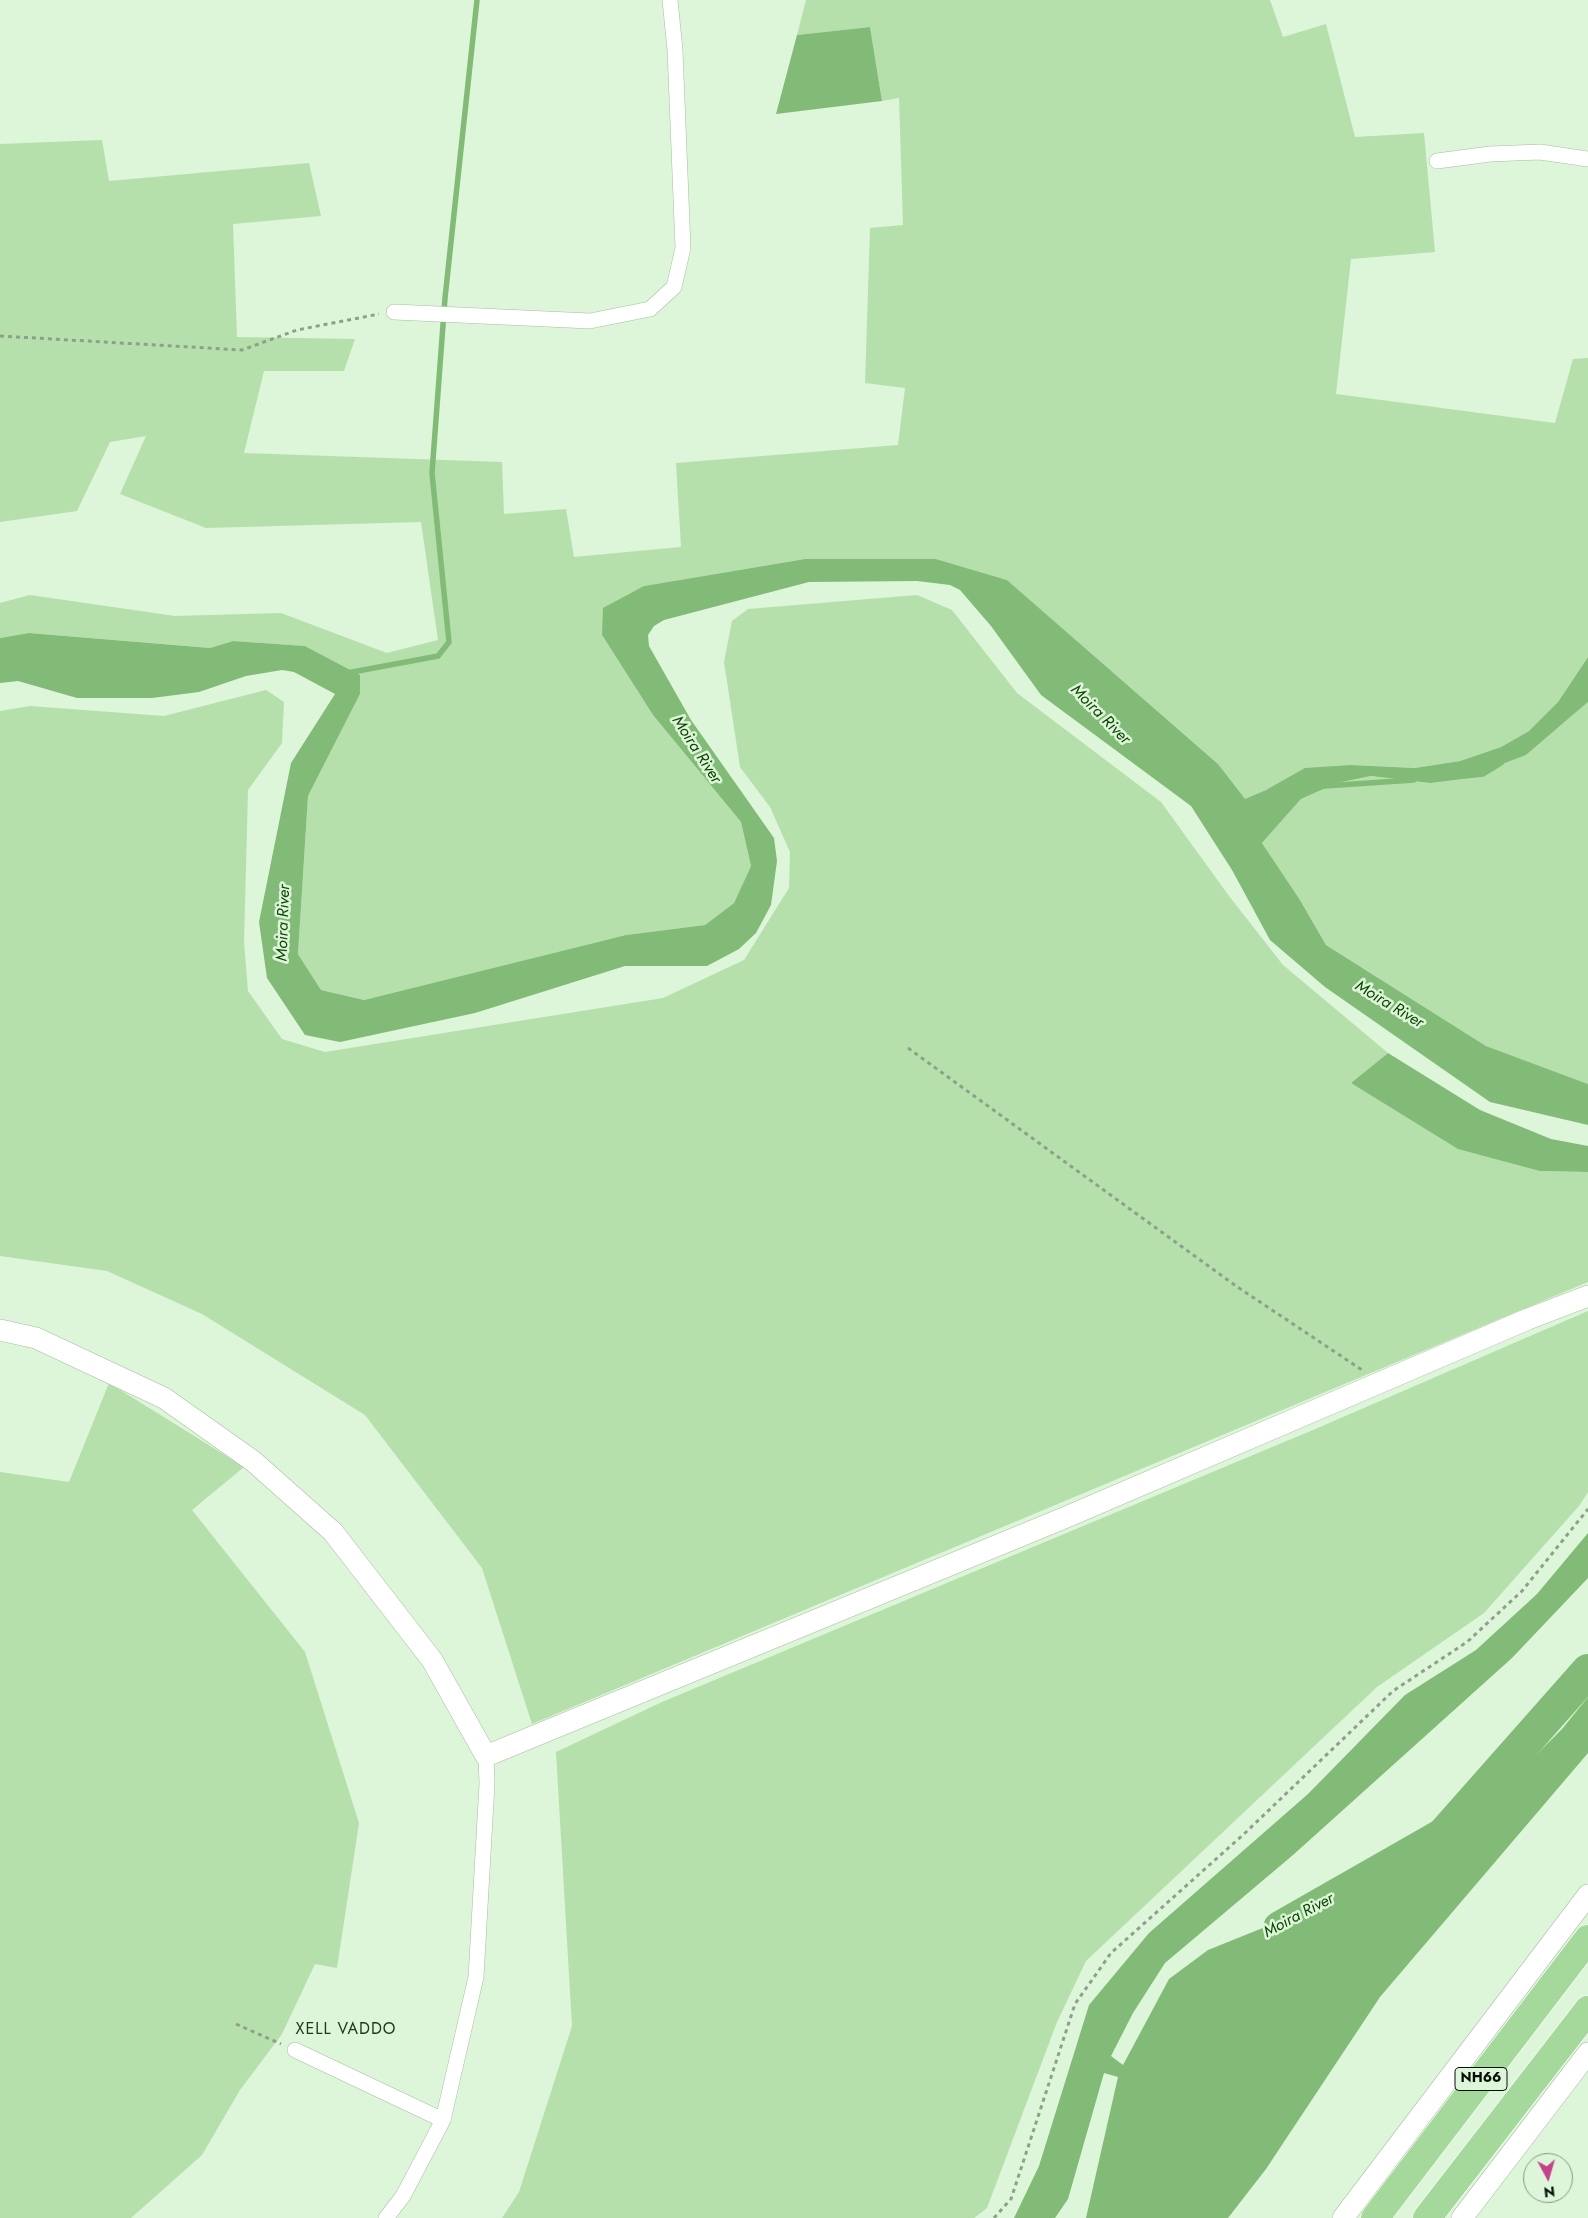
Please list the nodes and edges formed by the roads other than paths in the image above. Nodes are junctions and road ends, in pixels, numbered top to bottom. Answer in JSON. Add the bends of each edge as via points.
{"nodes":[{"id":1,"x":670,"y":0,"type":"edge"},
{"id":2,"x":1588,"y":159,"type":"edge"},
{"id":3,"x":1437,"y":161,"type":"dead end"},
{"id":4,"x":394,"y":312,"type":"road end"},
{"id":5,"x":1588,"y":1296,"type":"edge"},
{"id":6,"x":0,"y":1330,"type":"edge"},
{"id":7,"x":486,"y":1756,"type":"junction"},
{"id":8,"x":1588,"y":1895,"type":"edge"},
{"id":9,"x":1588,"y":1939,"type":"edge"},
{"id":10,"x":1588,"y":2010,"type":"edge"},
{"id":11,"x":296,"y":2050,"type":"road end"},
{"id":12,"x":1588,"y":2053,"type":"edge"},
{"id":13,"x":443,"y":2120,"type":"junction"},
{"id":14,"x":386,"y":2218,"type":"edge"},
{"id":15,"x":1343,"y":2218,"type":"edge"},
{"id":16,"x":1375,"y":2218,"type":"edge"},
{"id":17,"x":1427,"y":2218,"type":"edge"},
{"id":18,"x":1462,"y":2218,"type":"edge"}],
"edges":[{"from":1,"to":4,"type":"street","via":[[683,248],[674,287],[650,309],[590,320]]},
{"from":2,"to":3,"type":"street","via":[[1540,152]]},
{"from":5,"to":7,"type":"street","via":[[1055,1522]]},
{"from":6,"to":7,"type":"street","via":[[36,1338],[164,1398],[253,1461],[333,1532],[432,1660]]},
{"from":7,"to":13,"type":"street","via":[[476,1977]]},
{"from":8,"to":15,"type":"street"},
{"from":9,"to":16,"type":"highway","number":"NH66"},
{"from":10,"to":17,"type":"highway","number":"NH66"},
{"from":11,"to":13,"type":"street"},
{"from":12,"to":18,"type":"street"},
{"from":13,"to":14,"type":"street","via":[[403,2196]]}]}
